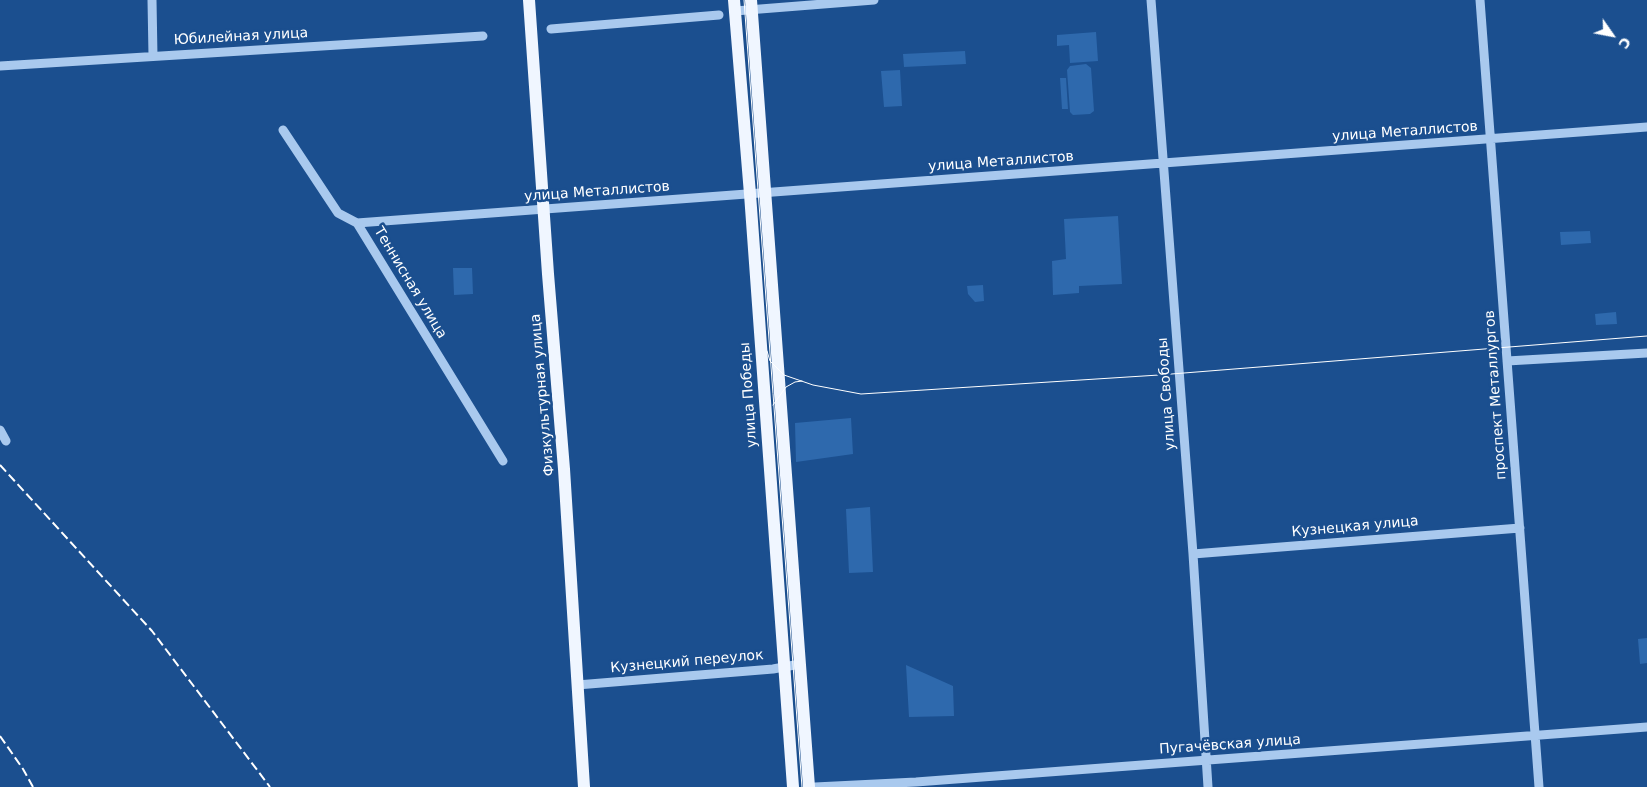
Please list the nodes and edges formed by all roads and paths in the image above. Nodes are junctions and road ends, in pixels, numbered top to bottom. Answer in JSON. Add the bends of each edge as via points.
{"nodes":[{"id":1,"x":152,"y":0,"type":"edge"},
{"id":2,"x":530,"y":0,"type":"edge"},
{"id":3,"x":874,"y":0,"type":"edge"},
{"id":4,"x":1151,"y":0,"type":"edge"},
{"id":5,"x":1480,"y":0,"type":"edge"},
{"id":6,"x":751,"y":4,"type":"edge"},
{"id":7,"x":735,"y":5,"type":"edge"},
{"id":8,"x":719,"y":15,"type":"dead end"},
{"id":9,"x":551,"y":29,"type":"dead end"},
{"id":10,"x":483,"y":36,"type":"dead end"},
{"id":11,"x":153,"y":56,"type":"junction"},
{"id":12,"x":0,"y":66,"type":"edge"},
{"id":13,"x":1647,"y":127,"type":"edge"},
{"id":14,"x":283,"y":130,"type":"dead end"},
{"id":15,"x":1490,"y":139,"type":"junction"},
{"id":16,"x":1164,"y":163,"type":"junction"},
{"id":17,"x":765,"y":193,"type":"junction"},
{"id":18,"x":750,"y":194,"type":"junction"},
{"id":19,"x":544,"y":210,"type":"junction"},
{"id":20,"x":357,"y":224,"type":"junction"},
{"id":21,"x":1647,"y":354,"type":"edge"},
{"id":22,"x":1507,"y":361,"type":"junction"},
{"id":23,"x":0,"y":430,"type":"edge"},
{"id":24,"x":6,"y":441,"type":"dead end"},
{"id":25,"x":502,"y":461,"type":"dead end"},
{"id":26,"x":1520,"y":528,"type":"junction"},
{"id":27,"x":1193,"y":554,"type":"junction"},
{"id":28,"x":800,"y":664,"type":"junction"},
{"id":29,"x":784,"y":667,"type":"junction"},
{"id":30,"x":577,"y":684,"type":"junction"},
{"id":31,"x":1647,"y":727,"type":"edge"},
{"id":32,"x":1535,"y":736,"type":"junction"},
{"id":33,"x":1206,"y":760,"type":"junction"},
{"id":34,"x":584,"y":787,"type":"edge"},
{"id":35,"x":793,"y":787,"type":"edge"},
{"id":36,"x":809,"y":787,"type":"edge"},
{"id":37,"x":815,"y":787,"type":"edge"},
{"id":38,"x":1208,"y":787,"type":"edge"},
{"id":39,"x":1539,"y":787,"type":"edge"}],
"edges":[{"from":1,"to":11,"type":"street"},
{"from":2,"to":19,"type":"main road","name":"Физкультурная улица"},
{"from":3,"to":6,"type":"street"},
{"from":4,"to":16,"type":"street","name":"улица Свободы"},
{"from":5,"to":15,"type":"street","name":"проспект Металлургов"},
{"from":6,"to":7,"type":"street"},
{"from":6,"to":17,"type":"main road"},
{"from":7,"to":18,"type":"main road","name":"улица Победы"},
{"from":8,"to":9,"type":"street"},
{"from":10,"to":11,"type":"street","name":"Юбилейная улица"},
{"from":11,"to":12,"type":"street","name":"Юбилейная улица"},
{"from":13,"to":15,"type":"street","name":"улица Металлистов"},
{"from":14,"to":20,"type":"street","name":"Теннисная улица","via":[[338,213]]},
{"from":15,"to":16,"type":"street","name":"улица Металлистов"},
{"from":15,"to":22,"type":"street","name":"проспект Металлургов"},
{"from":16,"to":17,"type":"street","name":"улица Металлистов"},
{"from":16,"to":27,"type":"street","name":"улица Свободы"},
{"from":17,"to":18,"type":"street","name":"улица Металлистов"},
{"from":17,"to":28,"type":"main road"},
{"from":18,"to":19,"type":"street","name":"улица Металлистов"},
{"from":18,"to":29,"type":"main road","name":"улица Победы"},
{"from":19,"to":20,"type":"street","name":"улица Металлистов"},
{"from":19,"to":30,"type":"main road","name":"Физкультурная улица"},
{"from":20,"to":25,"type":"street","name":"Теннисная улица"},
{"from":21,"to":22,"type":"street"},
{"from":22,"to":26,"type":"street","name":"проспект Металлургов"},
{"from":23,"to":24,"type":"street"},
{"from":26,"to":27,"type":"street","name":"Кузнецкая улица"},
{"from":26,"to":32,"type":"street","name":"проспект Металлургов"},
{"from":27,"to":33,"type":"street","name":"улица Свободы"},
{"from":28,"to":29,"type":"street","name":"Кузнецкий переулок"},
{"from":28,"to":36,"type":"main road"},
{"from":29,"to":30,"type":"street","name":"Кузнецкий переулок"},
{"from":29,"to":35,"type":"main road","name":"улица Победы"},
{"from":30,"to":34,"type":"main road","name":"Физкультурная улица"},
{"from":31,"to":32,"type":"street","name":"Пугачёвская улица"},
{"from":32,"to":33,"type":"street","name":"Пугачёвская улица"},
{"from":32,"to":39,"type":"street","name":"проспект Металлургов"},
{"from":33,"to":37,"type":"street","name":"Пугачёвская улица"},
{"from":33,"to":38,"type":"street","name":"улица Свободы"}]}
